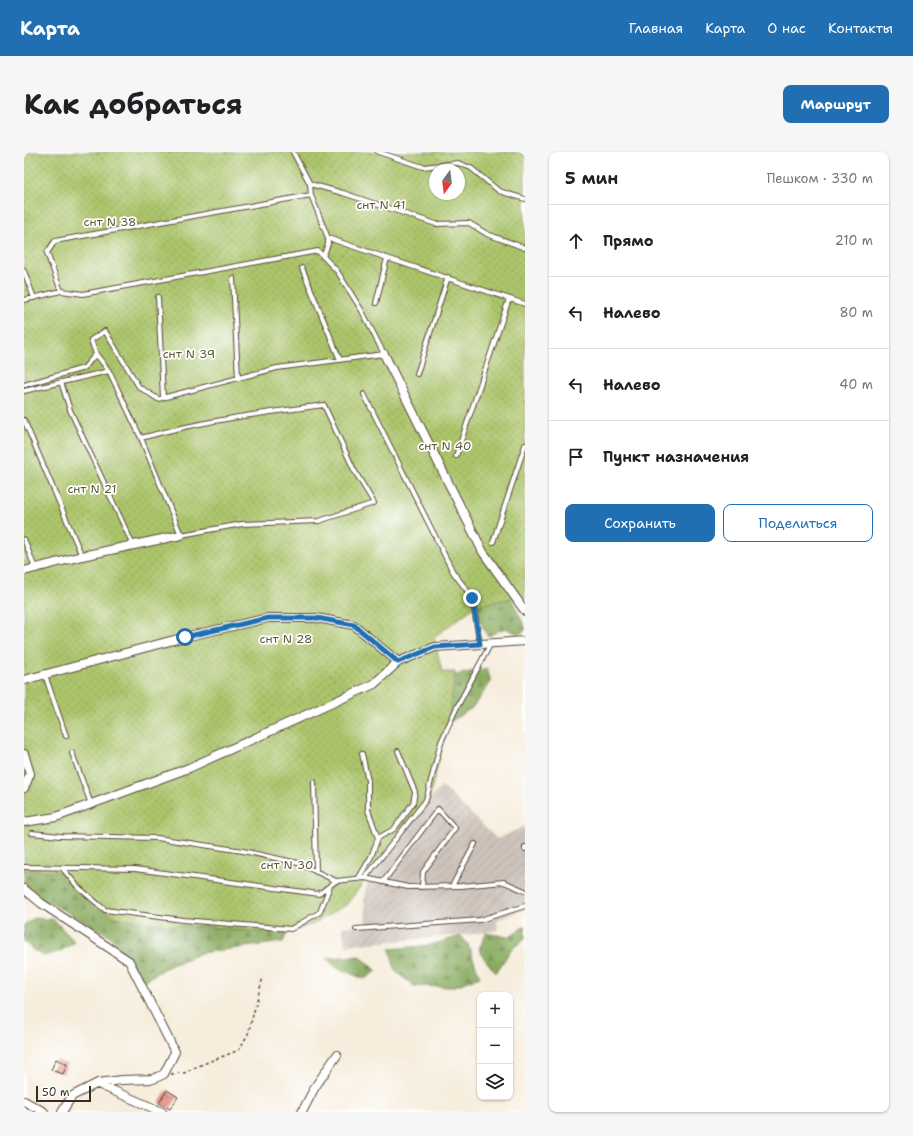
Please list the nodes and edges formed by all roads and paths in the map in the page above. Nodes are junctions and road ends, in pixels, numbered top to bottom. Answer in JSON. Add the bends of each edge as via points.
{"nodes":[{"id":1,"x":293,"y":152,"type":"edge"},
{"id":2,"x":378,"y":152,"type":"edge"},
{"id":3,"x":310,"y":184,"type":"junction"},
{"id":4,"x":311,"y":195,"type":"junction"},
{"id":5,"x":525,"y":199,"type":"edge"},
{"id":6,"x":328,"y":238,"type":"junction"},
{"id":7,"x":525,"y":248,"type":"edge"},
{"id":8,"x":323,"y":257,"type":"junction"},
{"id":9,"x":387,"y":258,"type":"junction"},
{"id":10,"x":302,"y":268,"type":"dead end"},
{"id":11,"x":24,"y":271,"type":"edge"},
{"id":12,"x":448,"y":277,"type":"junction"},
{"id":13,"x":233,"y":278,"type":"dead end"},
{"id":14,"x":61,"y":291,"type":"junction"},
{"id":15,"x":158,"y":297,"type":"dead end"},
{"id":16,"x":34,"y":298,"type":"junction"},
{"id":17,"x":508,"y":299,"type":"junction"},
{"id":18,"x":24,"y":300,"type":"edge"},
{"id":19,"x":376,"y":303,"type":"dead end"},
{"id":20,"x":525,"y":304,"type":"edge"},
{"id":21,"x":96,"y":354,"type":"junction"},
{"id":22,"x":384,"y":354,"type":"junction"},
{"id":23,"x":340,"y":360,"type":"junction"},
{"id":24,"x":109,"y":371,"type":"junction"},
{"id":25,"x":418,"y":374,"type":"dead end"},
{"id":26,"x":238,"y":378,"type":"junction"},
{"id":27,"x":61,"y":382,"type":"junction"},
{"id":28,"x":24,"y":385,"type":"edge"},
{"id":29,"x":24,"y":391,"type":"edge"},
{"id":30,"x":364,"y":394,"type":"dead end"},
{"id":31,"x":163,"y":398,"type":"junction"},
{"id":32,"x":24,"y":420,"type":"edge"},
{"id":33,"x":141,"y":438,"type":"junction"},
{"id":34,"x":525,"y":446,"type":"edge"},
{"id":35,"x":456,"y":456,"type":"dead end"},
{"id":36,"x":181,"y":535,"type":"junction"},
{"id":37,"x":24,"y":539,"type":"edge"},
{"id":38,"x":493,"y":542,"type":"dead end"},
{"id":39,"x":133,"y":545,"type":"junction"},
{"id":40,"x":82,"y":556,"type":"junction"},
{"id":41,"x":35,"y":568,"type":"junction"},
{"id":42,"x":24,"y":571,"type":"edge"},
{"id":43,"x":525,"y":611,"type":"edge"},
{"id":44,"x":525,"y":641,"type":"edge"},
{"id":45,"x":492,"y":643,"type":"junction"},
{"id":46,"x":480,"y":644,"type":"junction"},
{"id":47,"x":398,"y":662,"type":"junction"},
{"id":48,"x":45,"y":675,"type":"junction"},
{"id":49,"x":24,"y":680,"type":"edge"},
{"id":50,"x":66,"y":736,"type":"dead end"},
{"id":51,"x":398,"y":751,"type":"dead end"},
{"id":52,"x":72,"y":753,"type":"dead end"},
{"id":53,"x":24,"y":754,"type":"edge"},
{"id":54,"x":362,"y":754,"type":"dead end"},
{"id":55,"x":314,"y":782,"type":"dead end"},
{"id":56,"x":24,"y":788,"type":"edge"},
{"id":57,"x":91,"y":804,"type":"junction"},
{"id":58,"x":24,"y":822,"type":"edge"},
{"id":59,"x":32,"y":833,"type":"dead end"},
{"id":60,"x":378,"y":838,"type":"junction"},
{"id":61,"x":475,"y":844,"type":"dead end"},
{"id":62,"x":24,"y":867,"type":"edge"},
{"id":63,"x":63,"y":869,"type":"junction"},
{"id":64,"x":316,"y":872,"type":"junction"},
{"id":65,"x":365,"y":878,"type":"junction"},
{"id":66,"x":358,"y":879,"type":"junction"},
{"id":67,"x":336,"y":881,"type":"junction"},
{"id":68,"x":383,"y":882,"type":"junction"},
{"id":69,"x":330,"y":886,"type":"junction"},
{"id":70,"x":452,"y":886,"type":"junction"},
{"id":71,"x":422,"y":887,"type":"junction"},
{"id":72,"x":24,"y":889,"type":"edge"},
{"id":73,"x":525,"y":891,"type":"edge"},
{"id":74,"x":525,"y":906,"type":"edge"},
{"id":75,"x":356,"y":929,"type":"dead end"},
{"id":76,"x":263,"y":977,"type":"dead end"},
{"id":77,"x":337,"y":1055,"type":"dead end"},
{"id":78,"x":164,"y":1074,"type":"junction"},
{"id":79,"x":98,"y":1083,"type":"junction"},
{"id":80,"x":24,"y":1101,"type":"edge"},
{"id":81,"x":44,"y":1112,"type":"edge"},
{"id":82,"x":62,"y":1112,"type":"edge"},
{"id":83,"x":162,"y":1112,"type":"edge"},
{"id":84,"x":302,"y":1112,"type":"edge"}],
"edges":[{"from":1,"to":3,"type":"lane"},
{"from":2,"to":5,"type":"lane","via":[[423,167],[458,163],[471,168],[499,191]]},
{"from":3,"to":4,"type":"lane"},
{"from":3,"to":7,"type":"lane","via":[[436,224],[469,223],[486,234]]},
{"from":4,"to":6,"type":"lane"},
{"from":4,"to":14,"type":"lane","via":[[55,241],[46,253]]},
{"from":6,"to":8,"type":"lane"},
{"from":6,"to":9,"type":"lane"},
{"from":8,"to":14,"type":"lane","via":[[318,251],[83,294]]},
{"from":8,"to":22,"type":"lane","via":[[337,271],[362,311]]},
{"from":9,"to":12,"type":"lane"},
{"from":9,"to":19,"type":"lane"},
{"from":10,"to":23,"type":"lane"},
{"from":11,"to":16,"type":"lane"},
{"from":12,"to":17,"type":"lane"},
{"from":12,"to":25,"type":"lane"},
{"from":13,"to":26,"type":"lane"},
{"from":14,"to":16,"type":"lane"},
{"from":15,"to":31,"type":"lane"},
{"from":16,"to":18,"type":"lane"},
{"from":17,"to":20,"type":"lane"},
{"from":17,"to":35,"type":"lane"},
{"from":21,"to":24,"type":"lane"},
{"from":21,"to":28,"type":"lane","via":[[84,368]]},
{"from":21,"to":31,"type":"lane","via":[[91,340],[105,331],[139,387],[158,399]]},
{"from":22,"to":23,"type":"lane"},
{"from":22,"to":43,"type":"street","via":[[483,552]]},
{"from":23,"to":26,"type":"lane","via":[[277,368]]},
{"from":24,"to":27,"type":"lane"},
{"from":24,"to":33,"type":"lane"},
{"from":26,"to":31,"type":"lane"},
{"from":27,"to":29,"type":"lane"},
{"from":27,"to":39,"type":"lane","via":[[70,410]]},
{"from":30,"to":46,"type":"lane","via":[[453,572],[472,598]]},
{"from":32,"to":40,"type":"lane"},
{"from":33,"to":36,"type":"lane"},
{"from":33,"to":36,"type":"lane","via":[[173,429],[249,415],[324,405],[354,470],[374,503],[319,521],[242,524]]},
{"from":34,"to":38,"type":"lane"},
{"from":36,"to":39,"type":"street"},
{"from":37,"to":41,"type":"lane"},
{"from":39,"to":40,"type":"street"},
{"from":40,"to":41,"type":"street"},
{"from":41,"to":42,"type":"street"},
{"from":44,"to":45,"type":"street"},
{"from":45,"to":46,"type":"street"},
{"from":45,"to":65,"type":"lane","via":[[441,742],[426,800]]},
{"from":46,"to":47,"type":"street","via":[[435,647]]},
{"from":47,"to":48,"type":"street","via":[[354,625],[317,618],[268,618],[185,637]]},
{"from":47,"to":57,"type":"street","via":[[374,684],[189,768]]},
{"from":48,"to":49,"type":"street"},
{"from":48,"to":50,"type":"lane"},
{"from":51,"to":60,"type":"lane","via":[[415,792],[413,803],[394,830]]},
{"from":52,"to":57,"type":"lane"},
{"from":53,"to":56,"type":"street","via":[[30,774]]},
{"from":54,"to":60,"type":"lane","via":[[368,781],[368,810]]},
{"from":55,"to":64,"type":"lane"},
{"from":57,"to":58,"type":"street","via":[[56,817]]},
{"from":59,"to":64,"type":"lane","via":[[157,838],[243,851],[298,863]]},
{"from":60,"to":66,"type":"lane","via":[[371,857]]},
{"from":61,"to":70,"type":"lane"},
{"from":62,"to":63,"type":"lane"},
{"from":63,"to":69,"type":"lane","via":[[135,870],[319,894]]},
{"from":63,"to":69,"type":"lane","via":[[78,887],[105,910],[183,920],[291,929],[320,912]]},
{"from":64,"to":67,"type":"lane"},
{"from":65,"to":66,"type":"lane"},
{"from":65,"to":68,"type":"lane"},
{"from":66,"to":67,"type":"lane"},
{"from":67,"to":69,"type":"lane"},
{"from":68,"to":71,"type":"lane"},
{"from":68,"to":71,"type":"lane","via":[[438,809],[455,828],[423,872]]},
{"from":70,"to":71,"type":"lane"},
{"from":70,"to":73,"type":"lane","via":[[504,882]]},
{"from":72,"to":78,"type":"street","via":[[128,961],[175,1052]]},
{"from":74,"to":75,"type":"lane","via":[[480,920]]},
{"from":76,"to":78,"type":"path","via":[[248,1034],[240,1050],[184,1073]]},
{"from":77,"to":84,"type":"street","via":[[315,1087]]},
{"from":78,"to":79,"type":"street","via":[[153,1079]]},
{"from":79,"to":82,"type":"street","via":[[72,1096]]},
{"from":79,"to":83,"type":"street"},
{"from":80,"to":81,"type":"street"}]}
